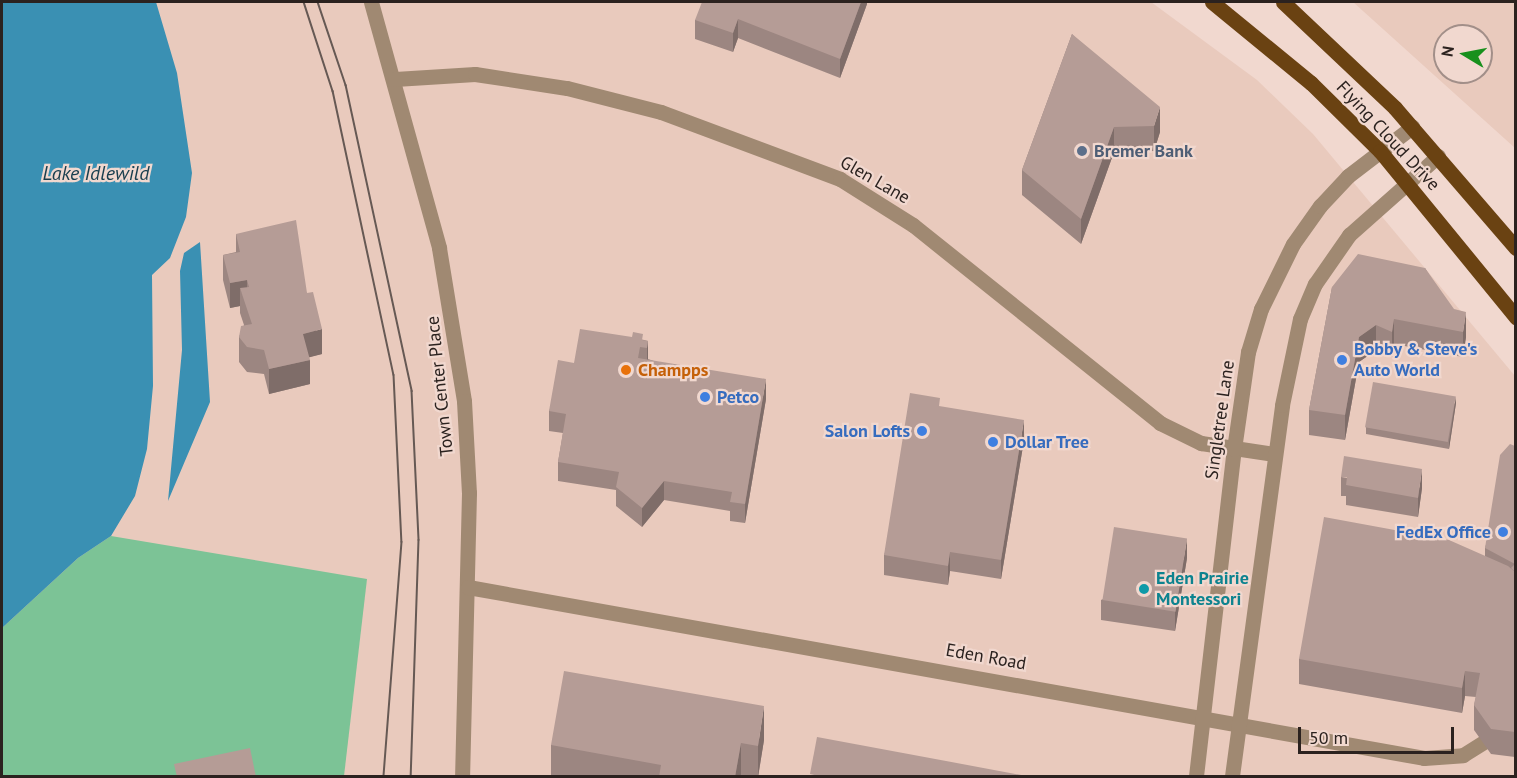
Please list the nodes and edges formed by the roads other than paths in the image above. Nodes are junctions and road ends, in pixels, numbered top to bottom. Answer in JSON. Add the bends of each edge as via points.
{"nodes":[{"id":1,"x":371,"y":2,"type":"edge"},
{"id":2,"x":1212,"y":2,"type":"edge"},
{"id":3,"x":1283,"y":2,"type":"edge"},
{"id":4,"x":395,"y":79,"type":"junction"},
{"id":5,"x":1412,"y":127,"type":"junction"},
{"id":6,"x":1380,"y":151,"type":"junction"},
{"id":7,"x":1438,"y":156,"type":"junction"},
{"id":8,"x":1407,"y":182,"type":"junction"},
{"id":9,"x":1515,"y":248,"type":"edge"},
{"id":10,"x":1515,"y":317,"type":"edge"},
{"id":11,"x":1234,"y":449,"type":"junction"},
{"id":12,"x":1274,"y":454,"type":"junction"},
{"id":13,"x":468,"y":587,"type":"junction"},
{"id":14,"x":1203,"y":716,"type":"junction"},
{"id":15,"x":1487,"y":720,"type":"edge"},
{"id":16,"x":1239,"y":725,"type":"junction"},
{"id":17,"x":462,"y":777,"type":"edge"},
{"id":18,"x":1196,"y":777,"type":"edge"},
{"id":19,"x":1232,"y":777,"type":"edge"}],
"edges":[{"from":1,"to":4,"type":"street","name":"Town Center Place"},
{"from":2,"to":6,"type":"main road","name":"Flying Cloud Drive","via":[[1311,83]]},
{"from":3,"to":5,"type":"main road","name":"Flying Cloud Drive"},
{"from":4,"to":11,"type":"street","name":"Glen Lane","via":[[475,74],[567,88],[661,112],[840,179],[913,225],[1160,423],[1182,437]]},
{"from":4,"to":13,"type":"street","name":"Town Center Place","via":[[455,327],[469,493]]},
{"from":5,"to":6,"type":"street","name":"Singletree Lane"},
{"from":5,"to":7,"type":"main road","name":"Flying Cloud Drive"},
{"from":6,"to":8,"type":"main road","name":"Flying Cloud Drive"},
{"from":6,"to":11,"type":"street","name":"Singletree Lane","via":[[1320,206],[1276,276],[1248,352]]},
{"from":7,"to":8,"type":"street"},
{"from":7,"to":9,"type":"main road","name":"Flying Cloud Drive"},
{"from":8,"to":10,"type":"main road","name":"Flying Cloud Drive"},
{"from":8,"to":12,"type":"street","via":[[1349,235],[1316,284],[1288,360]]},
{"from":11,"to":12,"type":"street","name":"Glen Lane"},
{"from":11,"to":14,"type":"street","name":"Singletree Lane"},
{"from":12,"to":16,"type":"street"},
{"from":13,"to":14,"type":"street","name":"Eden Road"},
{"from":13,"to":17,"type":"street","name":"Town Center Place"},
{"from":14,"to":16,"type":"street","name":"Eden Road"},
{"from":14,"to":18,"type":"street","name":"Singletree Lane"},
{"from":15,"to":16,"type":"street","name":"Eden Road","via":[[1499,741],[1442,759]]},
{"from":16,"to":19,"type":"street"}]}
